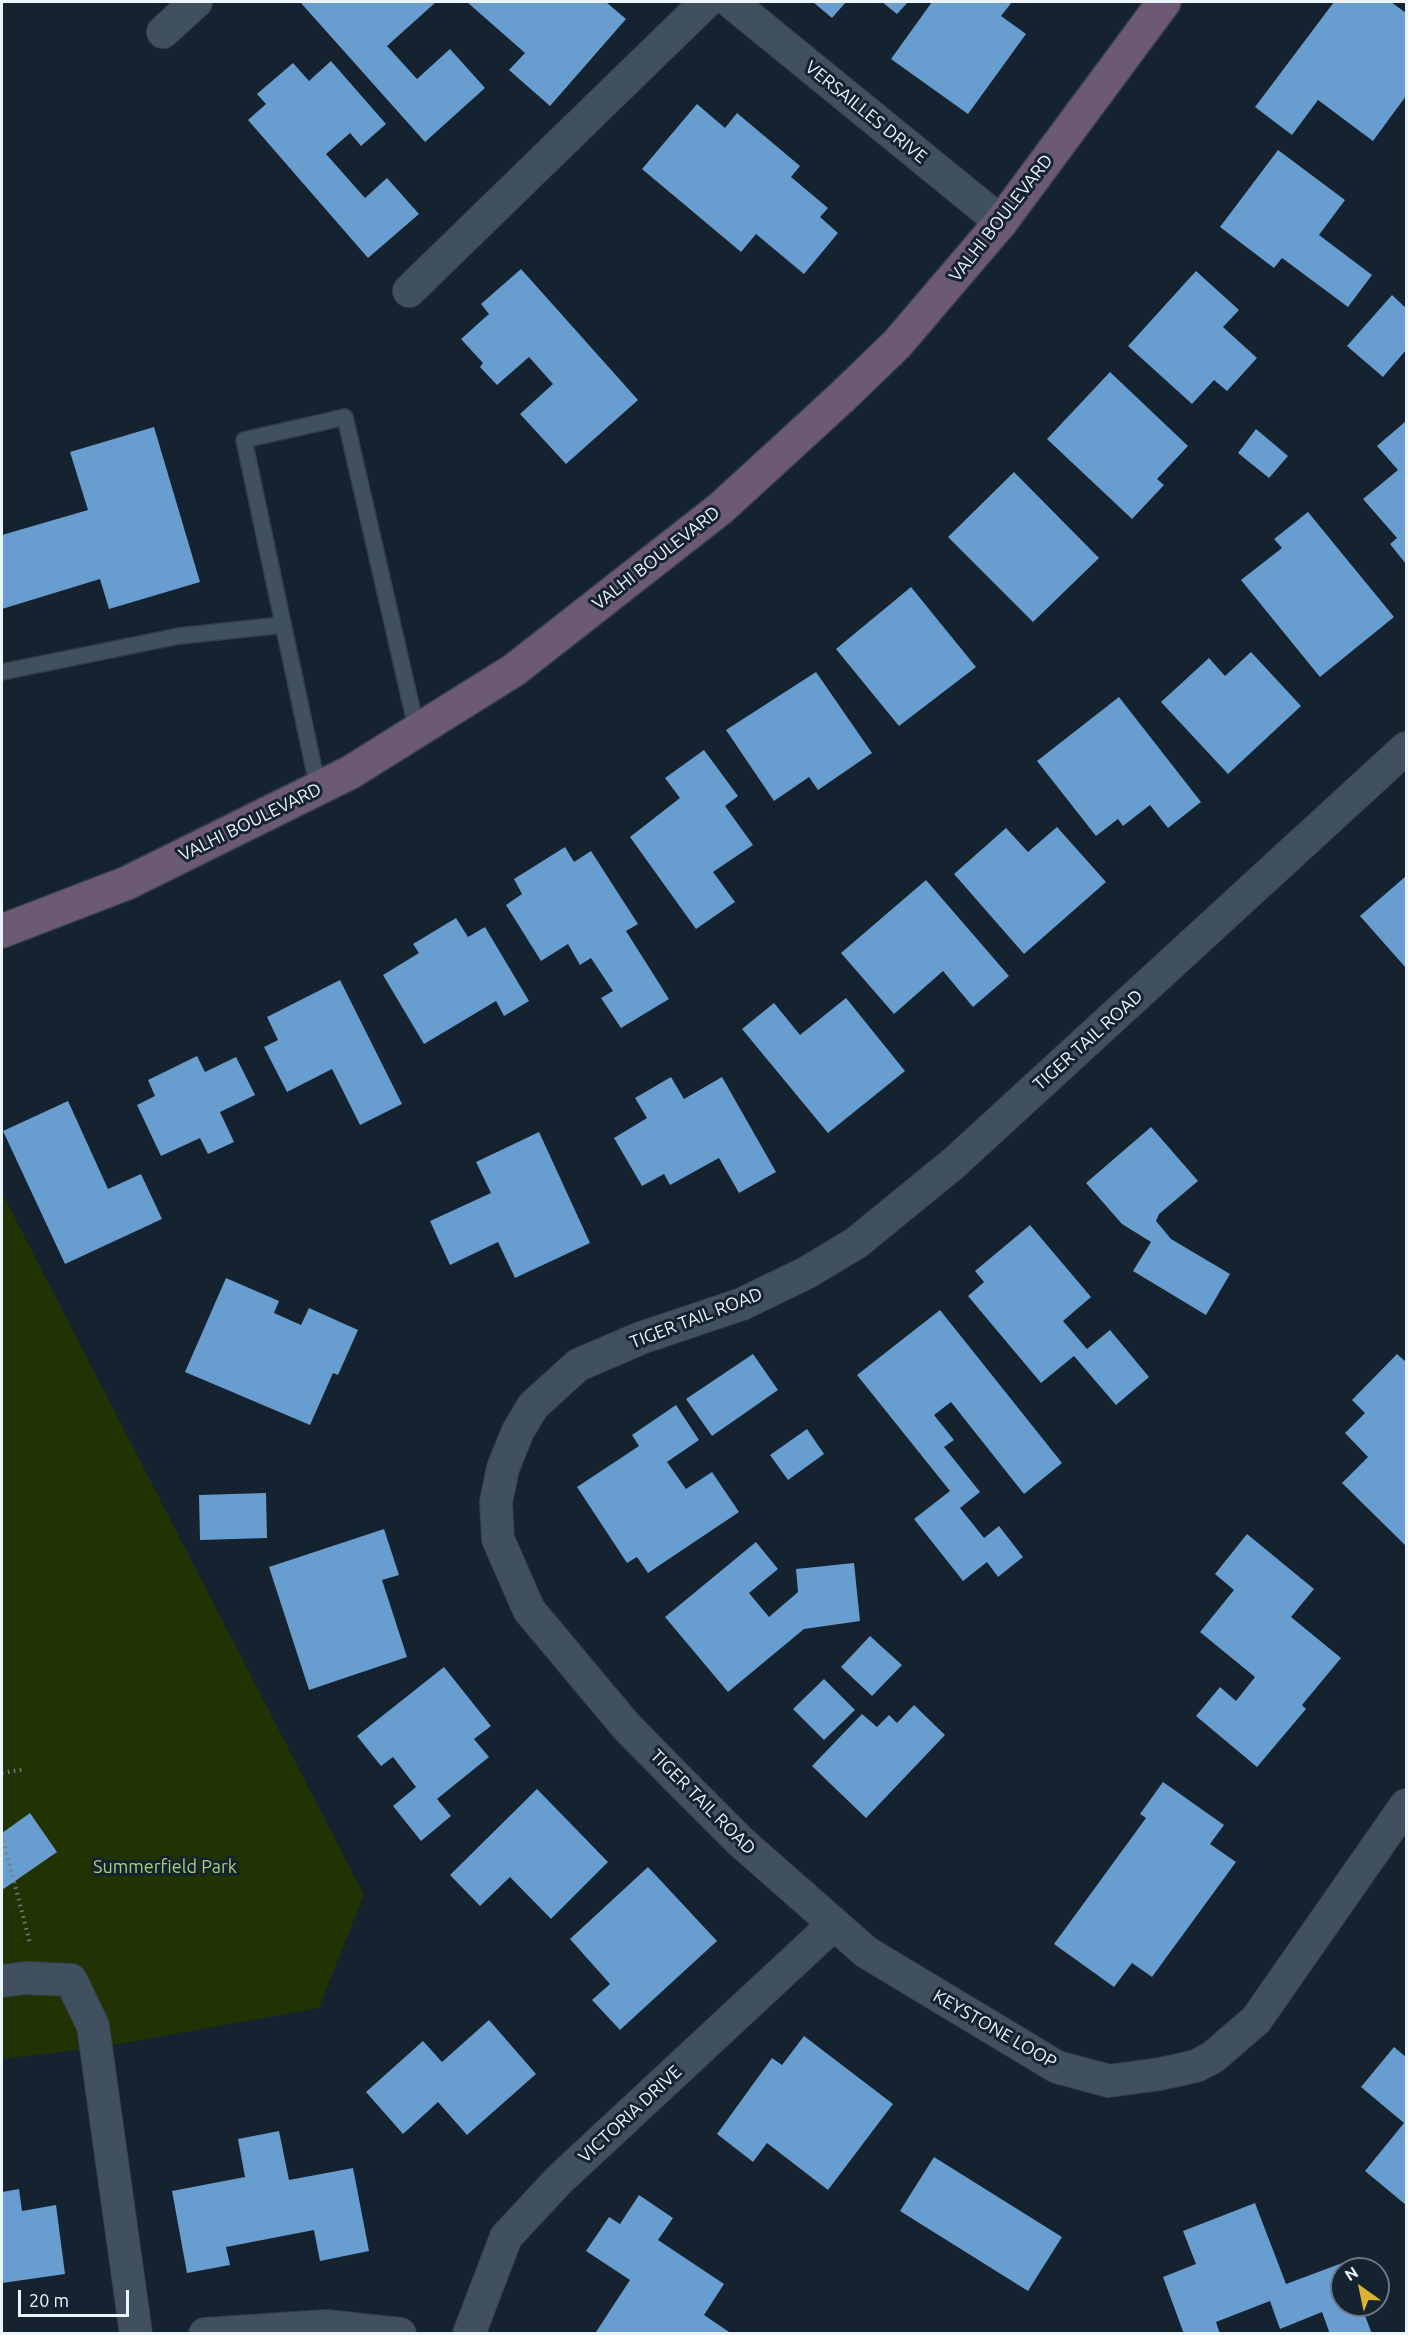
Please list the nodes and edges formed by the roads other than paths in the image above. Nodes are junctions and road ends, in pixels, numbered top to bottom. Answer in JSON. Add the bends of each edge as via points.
{"nodes":[{"id":1,"x":196,"y":2,"type":"edge"},
{"id":2,"x":706,"y":2,"type":"edge"},
{"id":3,"x":731,"y":2,"type":"edge"},
{"id":4,"x":1164,"y":2,"type":"edge"},
{"id":5,"x":164,"y":32,"type":"dead end"},
{"id":6,"x":1001,"y":222,"type":"junction"},
{"id":7,"x":409,"y":291,"type":"dead end"},
{"id":8,"x":283,"y":625,"type":"junction"},
{"id":9,"x":2,"y":672,"type":"edge"},
{"id":10,"x":417,"y":730,"type":"junction"},
{"id":11,"x":1407,"y":748,"type":"edge"},
{"id":12,"x":318,"y":788,"type":"junction"},
{"id":13,"x":2,"y":931,"type":"edge"},
{"id":14,"x":1407,"y":1805,"type":"edge"},
{"id":15,"x":833,"y":1925,"type":"junction"},
{"id":16,"x":2,"y":1981,"type":"edge"},
{"id":17,"x":136,"y":2334,"type":"edge"},
{"id":18,"x":205,"y":2334,"type":"edge"},
{"id":19,"x":400,"y":2334,"type":"edge"},
{"id":20,"x":469,"y":2334,"type":"edge"}],
"edges":[{"from":1,"to":5,"type":"street"},
{"from":2,"to":7,"type":"street"},
{"from":3,"to":6,"type":"street","name":"VERSAILLES DRIVE"},
{"from":4,"to":6,"type":"street","name":"VALHI BOULEVARD"},
{"from":6,"to":10,"type":"street","name":"VALHI BOULEVARD","via":[[897,344],[721,508],[514,670]]},
{"from":8,"to":9,"type":"lane","via":[[179,636]]},
{"from":8,"to":10,"type":"lane","via":[[244,440],[345,417]]},
{"from":8,"to":12,"type":"lane"},
{"from":10,"to":12,"type":"street","name":"VALHI BOULEVARD"},
{"from":11,"to":15,"type":"street","name":"TIGER TAIL ROAD","via":[[954,1163],[856,1243],[806,1274],[742,1304],[641,1338],[578,1365],[533,1406],[518,1431],[502,1468],[496,1502],[498,1539],[529,1610],[670,1771]]},
{"from":12,"to":13,"type":"street","name":"VALHI BOULEVARD","via":[[127,882]]},
{"from":14,"to":15,"type":"street","name":"KEYSTONE LOOP","via":[[1256,2020],[1197,2066],[1160,2074],[1109,2081],[1057,2067],[866,1952]]},
{"from":15,"to":20,"type":"street","name":"VICTORIA DRIVE","via":[[559,2180],[506,2237]]},
{"from":16,"to":17,"type":"street","via":[[71,1980],[93,2026]]},
{"from":18,"to":19,"type":"street","via":[[326,2326]]}]}
